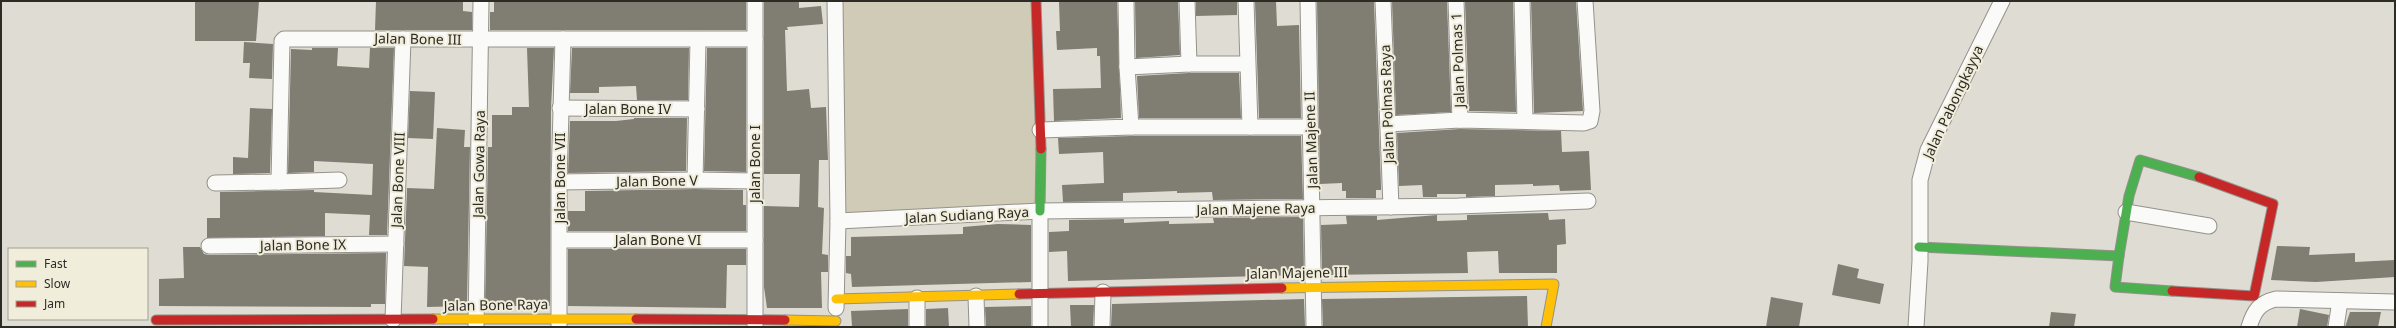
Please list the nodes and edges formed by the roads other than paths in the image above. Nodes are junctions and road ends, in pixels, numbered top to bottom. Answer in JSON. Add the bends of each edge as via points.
{"nodes":[{"id":1,"x":482,"y":1,"type":"edge"},
{"id":2,"x":755,"y":1,"type":"edge"},
{"id":3,"x":835,"y":1,"type":"edge"},
{"id":4,"x":1036,"y":1,"type":"edge"},
{"id":5,"x":1126,"y":1,"type":"edge"},
{"id":6,"x":1187,"y":1,"type":"edge"},
{"id":7,"x":1246,"y":1,"type":"edge"},
{"id":8,"x":1308,"y":1,"type":"edge"},
{"id":9,"x":1383,"y":1,"type":"edge"},
{"id":10,"x":1456,"y":1,"type":"edge"},
{"id":11,"x":1522,"y":1,"type":"edge"},
{"id":12,"x":1585,"y":1,"type":"edge"},
{"id":13,"x":2002,"y":1,"type":"edge"},
{"id":14,"x":403,"y":39,"type":"junction"},
{"id":15,"x":563,"y":39,"type":"junction"},
{"id":16,"x":756,"y":39,"type":"junction"},
{"id":17,"x":482,"y":40,"type":"junction"},
{"id":18,"x":698,"y":40,"type":"junction"},
{"id":19,"x":1189,"y":64,"type":"junction"},
{"id":20,"x":1247,"y":64,"type":"junction"},
{"id":21,"x":1127,"y":66,"type":"junction"},
{"id":22,"x":560,"y":108,"type":"junction"},
{"id":23,"x":696,"y":109,"type":"junction"},
{"id":24,"x":1460,"y":120,"type":"junction"},
{"id":25,"x":1525,"y":121,"type":"junction"},
{"id":26,"x":1388,"y":124,"type":"junction"},
{"id":27,"x":1131,"y":127,"type":"junction"},
{"id":28,"x":1250,"y":127,"type":"junction"},
{"id":29,"x":1309,"y":127,"type":"junction"},
{"id":30,"x":1040,"y":130,"type":"junction"},
{"id":31,"x":339,"y":180,"type":"dead end"},
{"id":32,"x":695,"y":180,"type":"junction"},
{"id":33,"x":755,"y":181,"type":"junction"},
{"id":34,"x":279,"y":182,"type":"junction"},
{"id":35,"x":559,"y":182,"type":"junction"},
{"id":36,"x":215,"y":183,"type":"dead end"},
{"id":37,"x":1588,"y":201,"type":"dead end"},
{"id":38,"x":1391,"y":207,"type":"junction"},
{"id":39,"x":1313,"y":208,"type":"junction"},
{"id":40,"x":1040,"y":211,"type":"junction"},
{"id":41,"x":2126,"y":212,"type":"junction"},
{"id":42,"x":838,"y":221,"type":"junction"},
{"id":43,"x":2209,"y":226,"type":"dead end"},
{"id":44,"x":561,"y":240,"type":"junction"},
{"id":45,"x":755,"y":240,"type":"junction"},
{"id":46,"x":396,"y":244,"type":"junction"},
{"id":47,"x":209,"y":246,"type":"dead end"},
{"id":48,"x":1919,"y":247,"type":"junction"},
{"id":49,"x":2119,"y":256,"type":"junction"},
{"id":50,"x":1314,"y":286,"type":"junction"},
{"id":51,"x":1103,"y":292,"type":"junction"},
{"id":52,"x":1040,"y":293,"type":"junction"},
{"id":53,"x":976,"y":296,"type":"junction"},
{"id":54,"x":917,"y":298,"type":"junction"},
{"id":55,"x":836,"y":299,"type":"junction"},
{"id":56,"x":2340,"y":301,"type":"junction"},
{"id":57,"x":2395,"y":302,"type":"edge"},
{"id":58,"x":156,"y":320,"type":"dead end"},
{"id":59,"x":393,"y":320,"type":"junction"},
{"id":60,"x":476,"y":323,"type":"edge"},
{"id":61,"x":559,"y":323,"type":"edge"},
{"id":62,"x":616,"y":323,"type":"edge"},
{"id":63,"x":755,"y":324,"type":"edge"},
{"id":64,"x":836,"y":324,"type":"edge"},
{"id":65,"x":917,"y":327,"type":"edge"},
{"id":66,"x":977,"y":327,"type":"edge"},
{"id":67,"x":1040,"y":327,"type":"edge"},
{"id":68,"x":1102,"y":327,"type":"edge"},
{"id":69,"x":1314,"y":327,"type":"edge"},
{"id":70,"x":1546,"y":327,"type":"edge"},
{"id":71,"x":1916,"y":327,"type":"edge"},
{"id":72,"x":2249,"y":327,"type":"edge"},
{"id":73,"x":2336,"y":327,"type":"edge"}],
"edges":[{"from":1,"to":17,"type":"street","name":"Jalan Gowa Raya"},
{"from":2,"to":16,"type":"street","name":"Jalan Bone I"},
{"from":3,"to":42,"type":"street"},
{"from":4,"to":30,"type":"street","name":"Jalan Sudiang Raya"},
{"from":5,"to":21,"type":"street"},
{"from":6,"to":19,"type":"street"},
{"from":7,"to":20,"type":"street"},
{"from":8,"to":29,"type":"street","name":"Jalan Majene II"},
{"from":9,"to":26,"type":"street","name":"Jalan Polmas Raya"},
{"from":10,"to":24,"type":"street","name":"Jalan Polmas 1"},
{"from":11,"to":25,"type":"street"},
{"from":12,"to":25,"type":"street","via":[[1592,111],[1590,121]]},
{"from":13,"to":48,"type":"street","name":"Jalan Pabongkayya","via":[[1928,150],[1920,180]]},
{"from":14,"to":17,"type":"street","name":"Jalan Bone III"},
{"from":14,"to":34,"type":"street","name":"Jalan Bone III","via":[[344,37],[282,41]]},
{"from":14,"to":46,"type":"street","name":"Jalan Bone VIII"},
{"from":15,"to":17,"type":"street","name":"Jalan Bone III"},
{"from":15,"to":18,"type":"street","name":"Jalan Bone III"},
{"from":15,"to":22,"type":"street","name":"Jalan Bone VII"},
{"from":16,"to":18,"type":"street","name":"Jalan Bone III"},
{"from":16,"to":33,"type":"street","name":"Jalan Bone I"},
{"from":17,"to":60,"type":"street","name":"Jalan Gowa Raya"},
{"from":18,"to":23,"type":"street"},
{"from":19,"to":20,"type":"street"},
{"from":19,"to":21,"type":"street"},
{"from":20,"to":28,"type":"street"},
{"from":21,"to":27,"type":"street"},
{"from":22,"to":23,"type":"street","name":"Jalan Bone IV"},
{"from":22,"to":35,"type":"street","name":"Jalan Bone VII"},
{"from":23,"to":32,"type":"street"},
{"from":24,"to":25,"type":"street"},
{"from":24,"to":26,"type":"street"},
{"from":26,"to":38,"type":"street","name":"Jalan Polmas Raya"},
{"from":27,"to":28,"type":"street"},
{"from":27,"to":30,"type":"street"},
{"from":28,"to":29,"type":"street"},
{"from":29,"to":39,"type":"street","name":"Jalan Majene II"},
{"from":30,"to":40,"type":"street","name":"Jalan Sudiang Raya"},
{"from":31,"to":34,"type":"street"},
{"from":32,"to":33,"type":"street","name":"Jalan Bone V"},
{"from":32,"to":35,"type":"street","name":"Jalan Bone V"},
{"from":33,"to":45,"type":"street","name":"Jalan Bone I"},
{"from":34,"to":36,"type":"street"},
{"from":35,"to":44,"type":"street","name":"Jalan Bone VII"},
{"from":37,"to":38,"type":"street","name":"Jalan Majene Raya"},
{"from":38,"to":39,"type":"street","name":"Jalan Majene Raya"},
{"from":39,"to":40,"type":"street","name":"Jalan Majene Raya"},
{"from":39,"to":50,"type":"street","name":"Jalan Majene II"},
{"from":40,"to":42,"type":"street","name":"Jalan Sudiang Raya"},
{"from":40,"to":52,"type":"street"},
{"from":41,"to":43,"type":"street"},
{"from":41,"to":49,"type":"street"},
{"from":41,"to":49,"type":"street","via":[[2128,196],[2140,160],[2204,178],[2273,204],[2254,296],[2115,287]]},
{"from":42,"to":55,"type":"street"},
{"from":44,"to":45,"type":"street","name":"Jalan Bone VI"},
{"from":44,"to":61,"type":"street","name":"Jalan Bone VII"},
{"from":45,"to":63,"type":"street","name":"Jalan Bone I"},
{"from":46,"to":47,"type":"street","name":"Jalan Bone IX"},
{"from":46,"to":59,"type":"street","name":"Jalan Bone VIII"},
{"from":48,"to":49,"type":"street"},
{"from":48,"to":71,"type":"street","name":"Jalan Pabongkayya"},
{"from":50,"to":51,"type":"street","name":"Jalan Majene III"},
{"from":50,"to":69,"type":"street","name":"Jalan Majene II"},
{"from":50,"to":70,"type":"street","name":"Jalan Majene III","via":[[1554,284]]},
{"from":51,"to":52,"type":"street","name":"Jalan Majene III"},
{"from":51,"to":68,"type":"street"},
{"from":52,"to":53,"type":"street","name":"Jalan Majene III"},
{"from":52,"to":67,"type":"street"},
{"from":53,"to":54,"type":"street","name":"Jalan Majene III"},
{"from":53,"to":66,"type":"street"},
{"from":54,"to":55,"type":"street","name":"Jalan Majene III"},
{"from":54,"to":65,"type":"street"},
{"from":55,"to":64,"type":"street"},
{"from":56,"to":57,"type":"street"},
{"from":56,"to":72,"type":"street","via":[[2267,301],[2253,313]]},
{"from":56,"to":73,"type":"street"},
{"from":58,"to":59,"type":"street","name":"Jalan Bone Raya"},
{"from":59,"to":60,"type":"street","name":"Jalan Bone Raya"},
{"from":60,"to":61,"type":"street","name":"Jalan Bone Raya"},
{"from":61,"to":62,"type":"street","name":"Jalan Bone Raya"},
{"from":62,"to":63,"type":"street","name":"Jalan Bone Raya"},
{"from":63,"to":64,"type":"street","name":"Jalan Bone Raya"}]}
